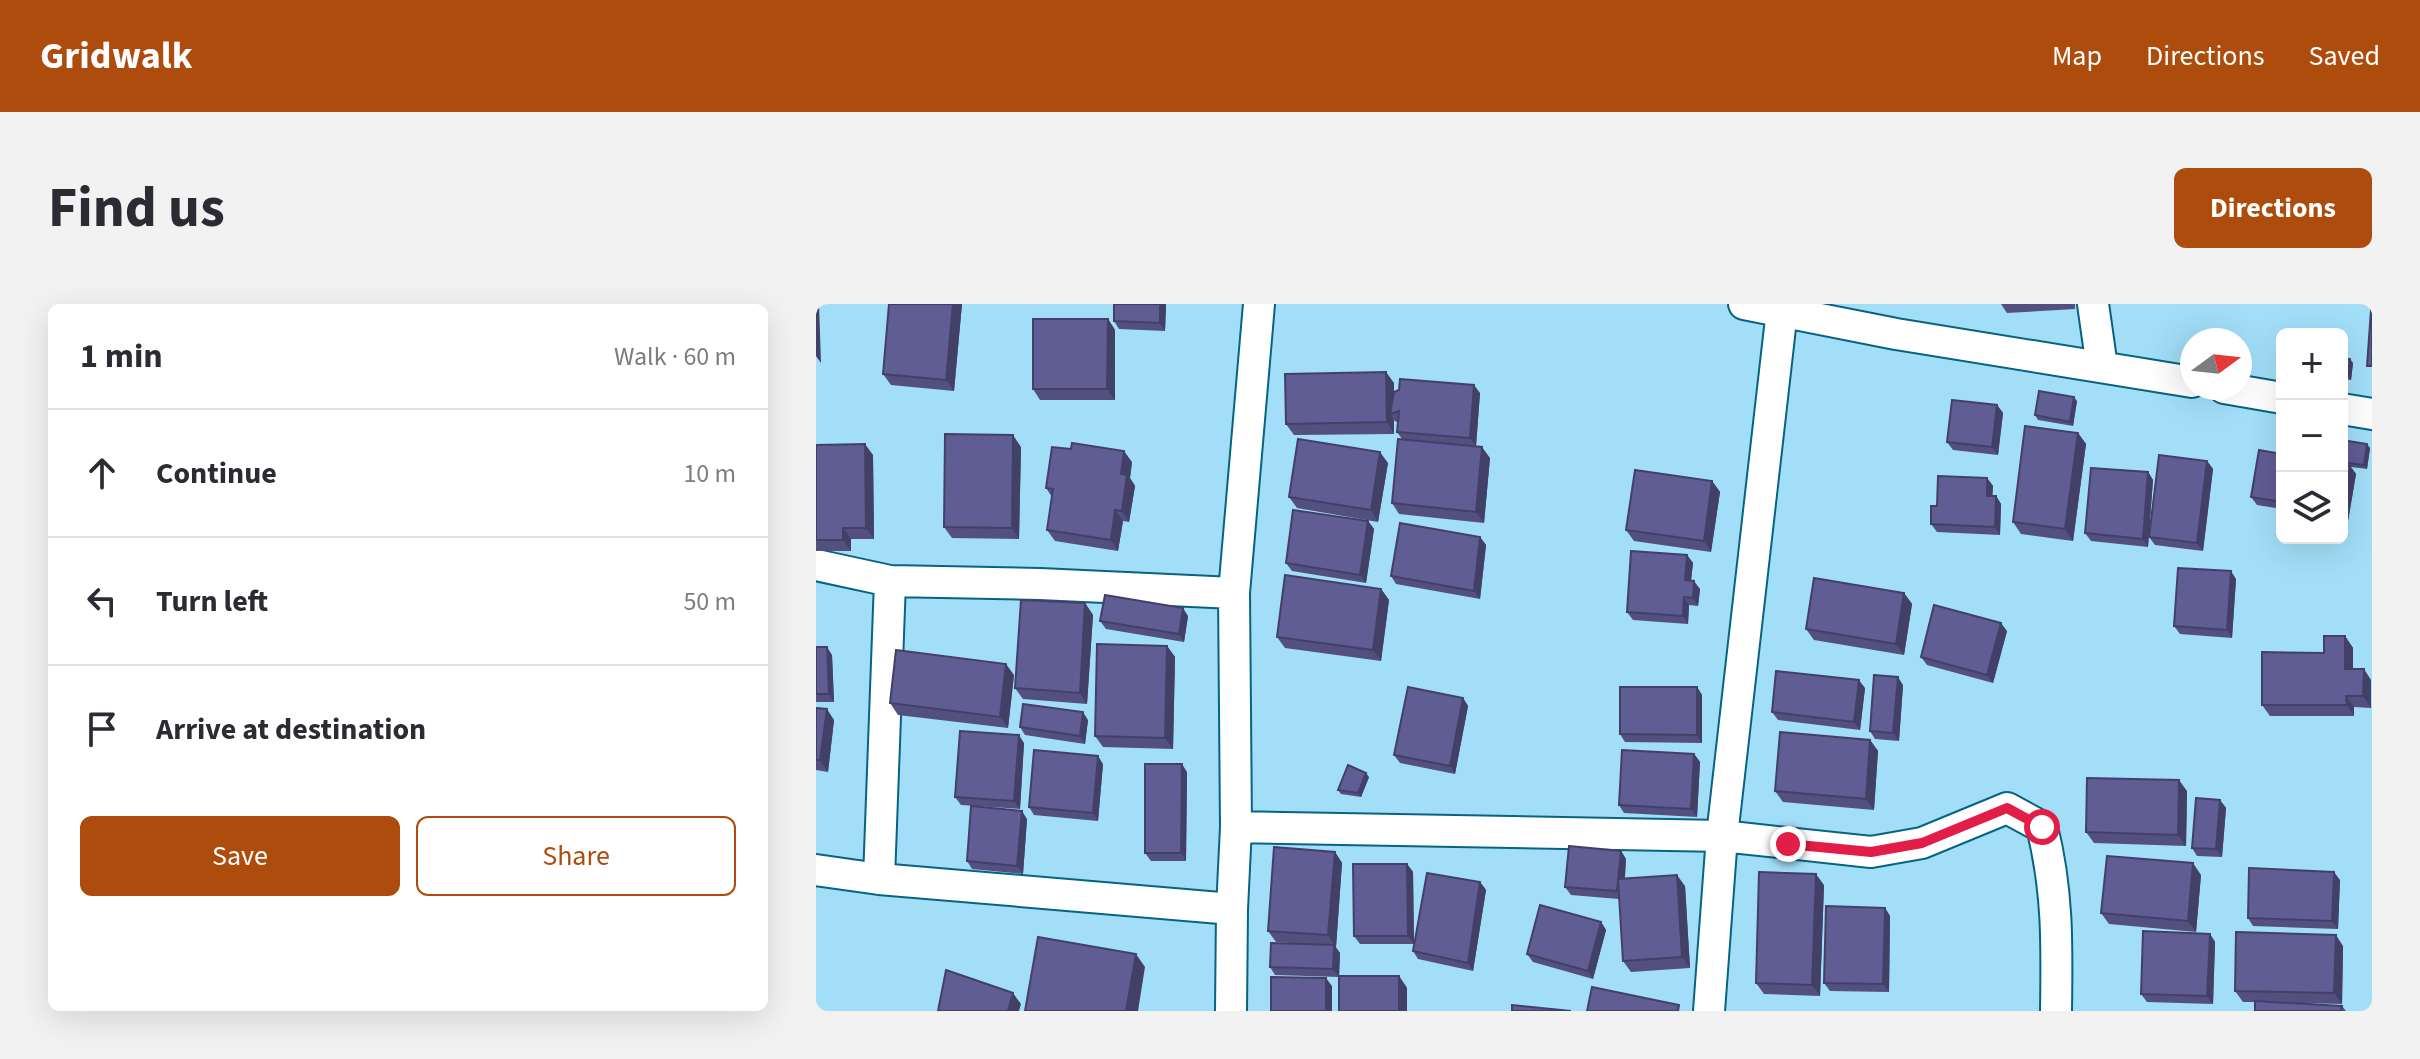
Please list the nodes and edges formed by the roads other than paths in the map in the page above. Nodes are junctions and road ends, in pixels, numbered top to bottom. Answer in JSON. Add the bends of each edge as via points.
{"nodes":[{"id":1,"x":1259,"y":304,"type":"edge"},
{"id":2,"x":1744,"y":304,"type":"edge"},
{"id":3,"x":2093,"y":304,"type":"edge"},
{"id":4,"x":1782,"y":310,"type":"junction"},
{"id":5,"x":2102,"y":367,"type":"junction"},
{"id":6,"x":2180,"y":380,"type":"edge"},
{"id":7,"x":2252,"y":393,"type":"edge"},
{"id":8,"x":2276,"y":397,"type":"edge"},
{"id":9,"x":2348,"y":410,"type":"edge"},
{"id":10,"x":2372,"y":414,"type":"edge"},
{"id":11,"x":816,"y":565,"type":"edge"},
{"id":12,"x":890,"y":581,"type":"junction"},
{"id":13,"x":1234,"y":593,"type":"junction"},
{"id":14,"x":1236,"y":827,"type":"junction"},
{"id":15,"x":1722,"y":836,"type":"junction"},
{"id":16,"x":816,"y":870,"type":"edge"},
{"id":17,"x":879,"y":879,"type":"junction"},
{"id":18,"x":1232,"y":909,"type":"junction"},
{"id":19,"x":1231,"y":1011,"type":"edge"},
{"id":20,"x":1709,"y":1011,"type":"edge"},
{"id":21,"x":2056,"y":1011,"type":"edge"}],
"edges":[{"from":1,"to":13,"type":"street"},
{"from":2,"to":4,"type":"street"},
{"from":3,"to":5,"type":"street"},
{"from":4,"to":5,"type":"street"},
{"from":4,"to":15,"type":"street"},
{"from":5,"to":6,"type":"street"},
{"from":7,"to":8,"type":"street"},
{"from":9,"to":10,"type":"street"},
{"from":11,"to":12,"type":"street"},
{"from":12,"to":13,"type":"street"},
{"from":12,"to":17,"type":"street"},
{"from":13,"to":14,"type":"street"},
{"from":14,"to":15,"type":"street"},
{"from":14,"to":18,"type":"street"},
{"from":15,"to":20,"type":"street"},
{"from":15,"to":21,"type":"street","via":[[1871,852],[1922,843],[2007,808],[2042,827],[2052,866]]},
{"from":16,"to":17,"type":"street"},
{"from":17,"to":18,"type":"street"},
{"from":18,"to":19,"type":"street"}]}
